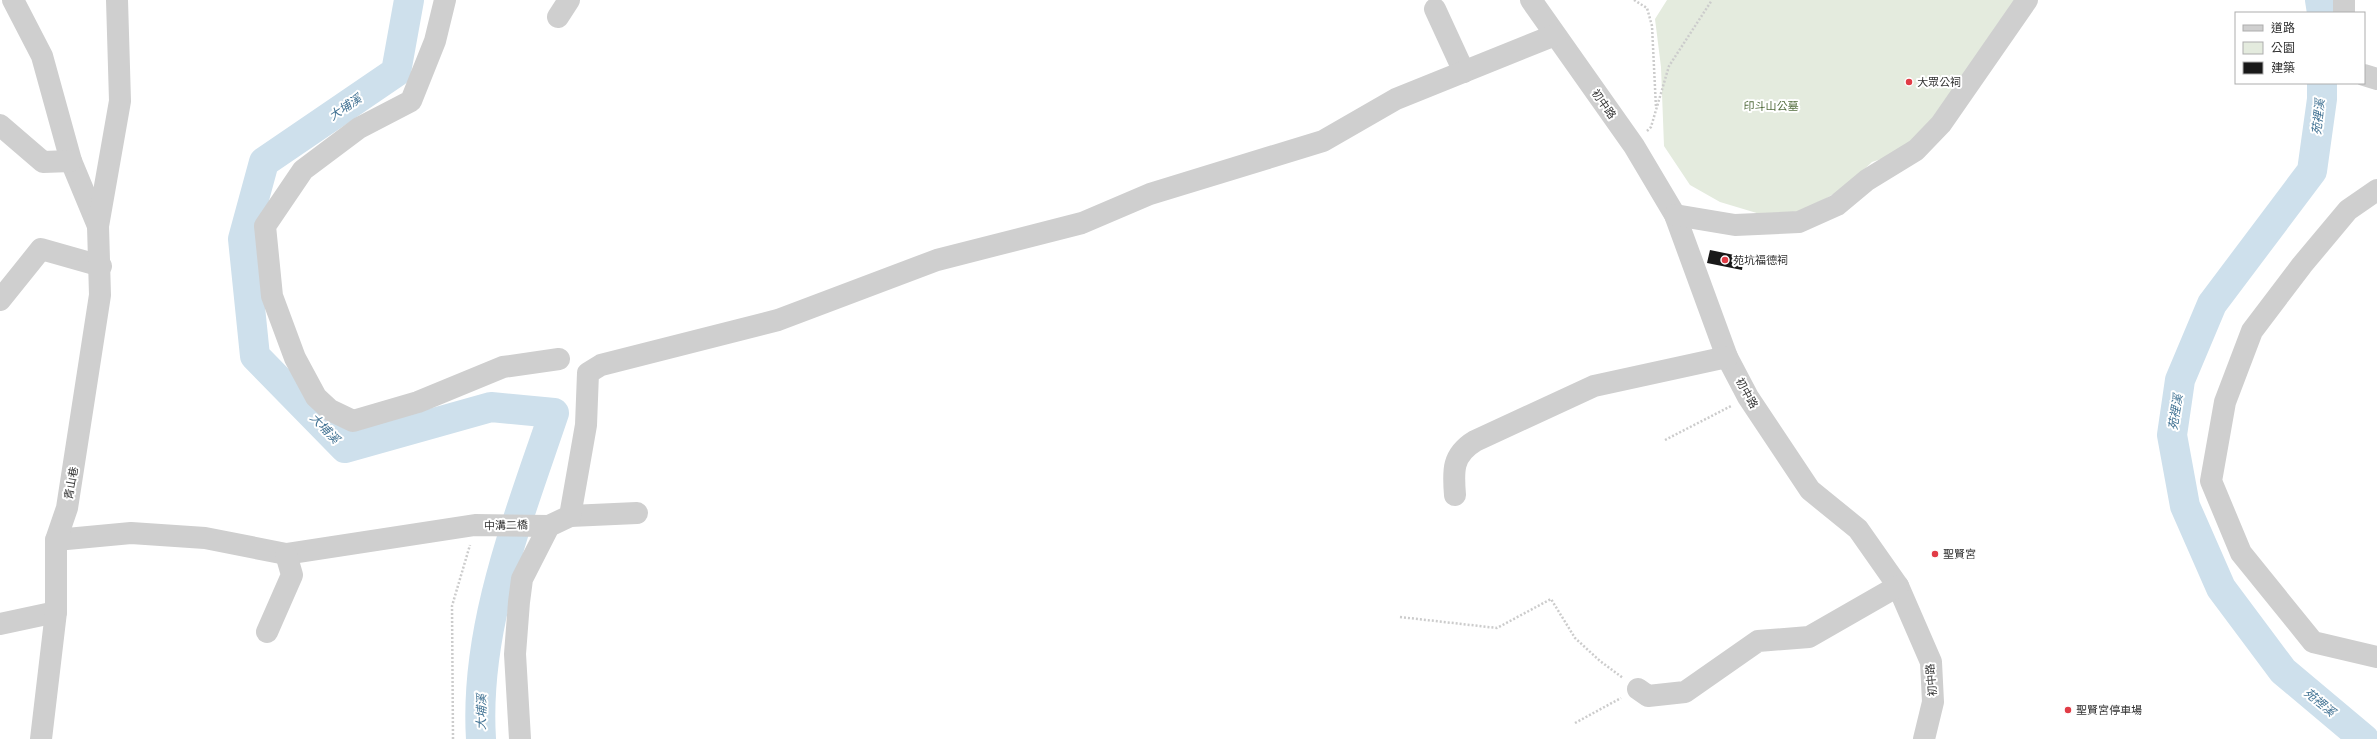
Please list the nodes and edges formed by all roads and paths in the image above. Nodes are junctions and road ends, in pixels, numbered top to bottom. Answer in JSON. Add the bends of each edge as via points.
{"nodes":[{"id":1,"x":13,"y":0,"type":"edge"},
{"id":2,"x":117,"y":0,"type":"edge"},
{"id":3,"x":446,"y":0,"type":"edge"},
{"id":4,"x":1531,"y":0,"type":"edge"},
{"id":5,"x":1634,"y":0,"type":"edge"},
{"id":6,"x":1712,"y":0,"type":"edge"},
{"id":7,"x":2027,"y":0,"type":"edge"},
{"id":8,"x":2344,"y":0,"type":"edge"},
{"id":9,"x":1435,"y":9,"type":"dead end"},
{"id":10,"x":2344,"y":12,"type":"edge"},
{"id":11,"x":1555,"y":35,"type":"junction"},
{"id":12,"x":1464,"y":72,"type":"junction"},
{"id":13,"x":2365,"y":75,"type":"edge"},
{"id":14,"x":2377,"y":79,"type":"edge"},
{"id":15,"x":1656,"y":110,"type":"junction"},
{"id":16,"x":0,"y":125,"type":"edge"},
{"id":17,"x":1634,"y":146,"type":"junction"},
{"id":18,"x":71,"y":161,"type":"junction"},
{"id":19,"x":2377,"y":190,"type":"edge"},
{"id":20,"x":1675,"y":215,"type":"junction"},
{"id":21,"x":98,"y":226,"type":"junction"},
{"id":22,"x":101,"y":266,"type":"junction"},
{"id":23,"x":0,"y":300,"type":"edge"},
{"id":24,"x":1727,"y":357,"type":"junction"},
{"id":25,"x":559,"y":360,"type":"dead end"},
{"id":26,"x":1748,"y":397,"type":"junction"},
{"id":27,"x":1665,"y":440,"type":"dead end"},
{"id":28,"x":1455,"y":495,"type":"dead end"},
{"id":29,"x":637,"y":513,"type":"dead end"},
{"id":30,"x":570,"y":516,"type":"junction"},
{"id":31,"x":475,"y":525,"type":"junction"},
{"id":32,"x":543,"y":525,"type":"junction"},
{"id":33,"x":56,"y":540,"type":"junction"},
{"id":34,"x":286,"y":554,"type":"junction"},
{"id":35,"x":1898,"y":586,"type":"junction"},
{"id":36,"x":56,"y":612,"type":"junction"},
{"id":37,"x":1400,"y":617,"type":"dead end"},
{"id":38,"x":0,"y":624,"type":"edge"},
{"id":39,"x":267,"y":632,"type":"dead end"},
{"id":40,"x":2377,"y":657,"type":"edge"},
{"id":41,"x":1638,"y":689,"type":"junction"},
{"id":42,"x":1576,"y":723,"type":"dead end"},
{"id":43,"x":41,"y":739,"type":"edge"},
{"id":44,"x":453,"y":739,"type":"edge"},
{"id":45,"x":520,"y":739,"type":"edge"},
{"id":46,"x":1924,"y":739,"type":"edge"}],
"edges":[{"from":1,"to":18,"type":"street","via":[[42,56]]},
{"from":2,"to":21,"type":"street","via":[[120,101]]},
{"from":3,"to":25,"type":"street","via":[[435,41],[411,101],[359,128],[303,170],[265,226],[272,296],[295,358],[316,397],[330,410],[353,421],[418,402],[503,366]]},
{"from":4,"to":11,"type":"street","name":"初中路"},
{"from":5,"to":15,"type":"path","via":[[1647,8],[1652,26]]},
{"from":6,"to":15,"type":"path","via":[[1669,66]]},
{"from":7,"to":20,"type":"street","via":[[1941,124],[1916,150],[1867,180],[1837,205],[1800,222],[1735,225]]},
{"from":8,"to":10,"type":"street"},
{"from":9,"to":12,"type":"street"},
{"from":11,"to":12,"type":"street"},
{"from":11,"to":17,"type":"street","name":"初中路"},
{"from":12,"to":30,"type":"street","via":[[1396,100],[1323,141],[1150,194],[1082,223],[937,260],[778,320],[601,365],[588,373],[586,425]]},
{"from":13,"to":14,"type":"street"},
{"from":15,"to":17,"type":"path","via":[[1651,127]]},
{"from":16,"to":18,"type":"street","via":[[43,162]]},
{"from":17,"to":20,"type":"street","name":"初中路"},
{"from":18,"to":21,"type":"street"},
{"from":19,"to":40,"type":"street","via":[[2348,210],[2252,331],[2225,402],[2211,481],[2242,553],[2313,642]]},
{"from":20,"to":24,"type":"street","name":"初中路"},
{"from":21,"to":22,"type":"street","name":"青山巷"},
{"from":22,"to":23,"type":"street","via":[[41,249]]},
{"from":22,"to":33,"type":"street","name":"青山巷","via":[[100,295],[67,508]]},
{"from":24,"to":26,"type":"street","name":"初中路"},
{"from":24,"to":28,"type":"street","via":[[1594,386],[1475,441],[1462,449],[1453,472]]},
{"from":26,"to":27,"type":"path"},
{"from":26,"to":35,"type":"street","name":"初中路","via":[[1810,490],[1858,529]]},
{"from":29,"to":30,"type":"street"},
{"from":30,"to":32,"type":"street"},
{"from":31,"to":32,"type":"street","name":"中溝二橋"},
{"from":31,"to":34,"type":"street","name":"中溝二橋"},
{"from":31,"to":44,"type":"path","via":[[452,606]]},
{"from":32,"to":45,"type":"street","via":[[522,580],[515,640]]},
{"from":33,"to":34,"type":"street","name":"中溝二橋","via":[[131,533],[205,538]]},
{"from":33,"to":36,"type":"street","name":"青山巷"},
{"from":34,"to":39,"type":"street","via":[[292,575]]},
{"from":35,"to":41,"type":"street","via":[[1809,637],[1758,641],[1685,692],[1648,696]]},
{"from":35,"to":46,"type":"street","name":"初中路","via":[[1931,662],[1933,702]]},
{"from":36,"to":38,"type":"street"},
{"from":36,"to":43,"type":"street","name":"青山巷"},
{"from":37,"to":41,"type":"path","via":[[1497,628],[1551,600],[1575,638],[1600,661]]},
{"from":41,"to":42,"type":"path"}]}
